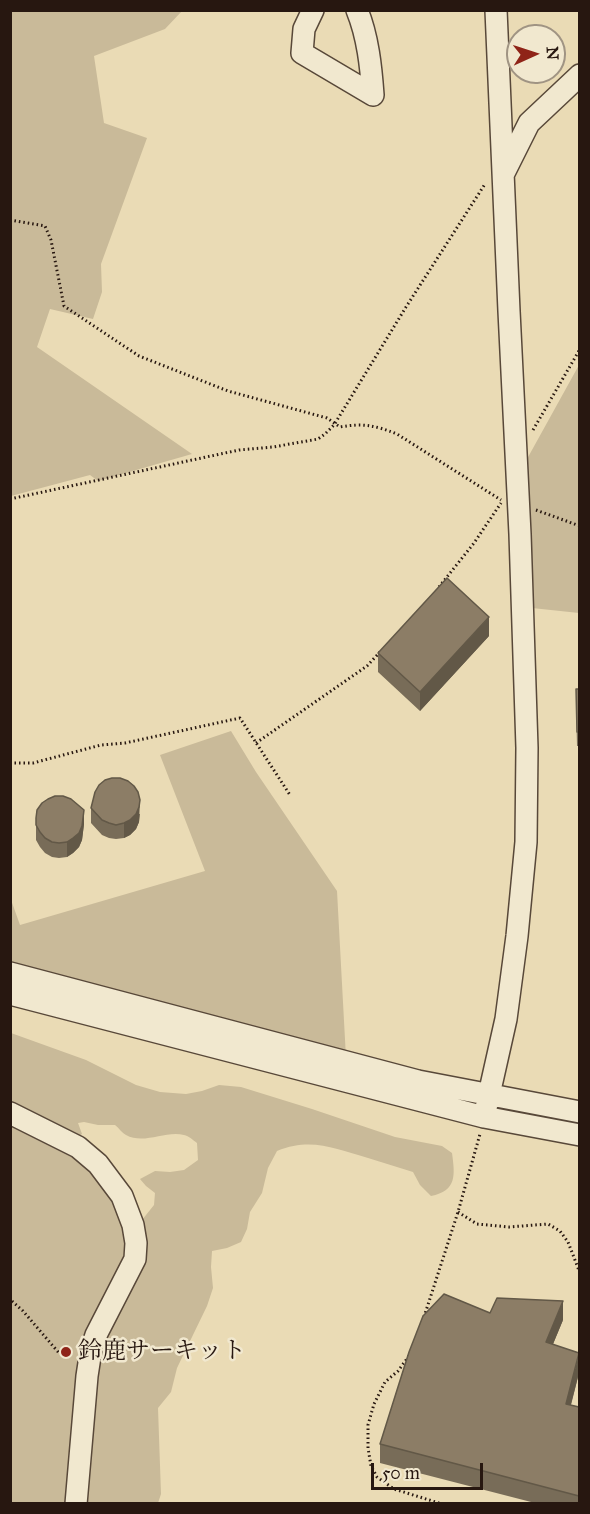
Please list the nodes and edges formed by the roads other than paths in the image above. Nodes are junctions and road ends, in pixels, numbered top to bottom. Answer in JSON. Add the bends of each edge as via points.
{"nodes":[{"id":1,"x":313,"y":10,"type":"edge"},
{"id":2,"x":357,"y":10,"type":"edge"},
{"id":3,"x":496,"y":10,"type":"edge"},
{"id":4,"x":579,"y":75,"type":"edge"},
{"id":5,"x":497,"y":175,"type":"junction"},
{"id":6,"x":10,"y":973,"type":"edge"},
{"id":7,"x":10,"y":994,"type":"edge"},
{"id":8,"x":490,"y":1096,"type":"junction"},
{"id":9,"x":579,"y":1112,"type":"edge"},
{"id":10,"x":10,"y":1113,"type":"edge"},
{"id":11,"x":484,"y":1117,"type":"junction"},
{"id":12,"x":579,"y":1135,"type":"edge"},
{"id":13,"x":76,"y":1503,"type":"edge"}],
"edges":[{"from":1,"to":2,"type":"street","via":[[304,29],[302,53],[373,95]]},
{"from":3,"to":5,"type":"street"},
{"from":4,"to":5,"type":"street","via":[[529,123]]},
{"from":5,"to":8,"type":"street","via":[[510,502],[527,748],[526,842],[517,936]]},
{"from":6,"to":8,"type":"street","via":[[418,1081]]},
{"from":7,"to":11,"type":"street"},
{"from":8,"to":9,"type":"street"},
{"from":8,"to":11,"type":"street"},
{"from":10,"to":13,"type":"street","via":[[78,1147],[98,1164],[122,1196],[133,1225],[135,1259],[91,1350]]},
{"from":11,"to":12,"type":"street"}]}
